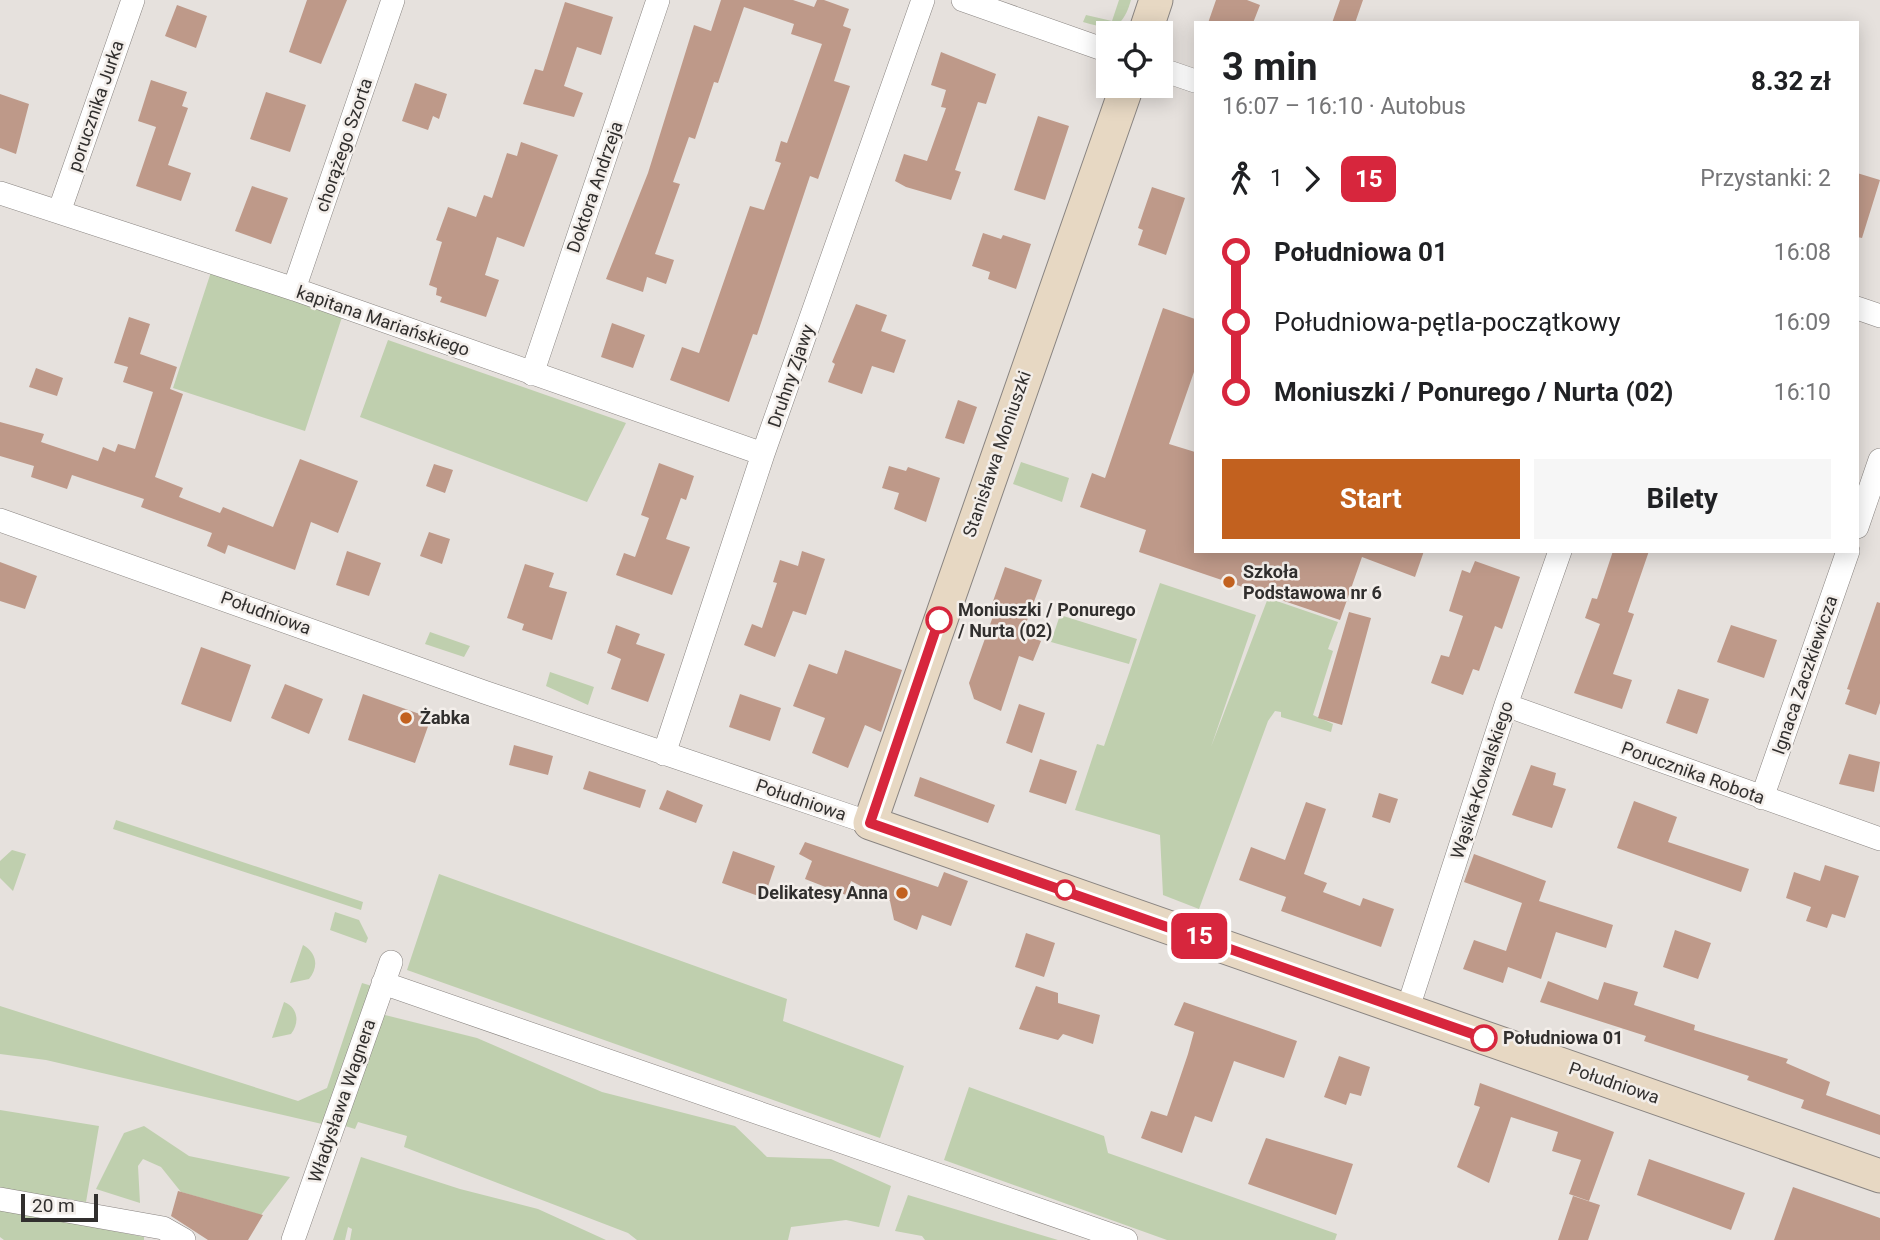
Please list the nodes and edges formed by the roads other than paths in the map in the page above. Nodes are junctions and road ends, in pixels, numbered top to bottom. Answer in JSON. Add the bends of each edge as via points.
{"nodes":[{"id":1,"x":133,"y":0,"type":"edge"},
{"id":2,"x":393,"y":0,"type":"edge"},
{"id":3,"x":658,"y":0,"type":"edge"},
{"id":4,"x":923,"y":0,"type":"edge"},
{"id":5,"x":963,"y":0,"type":"edge"},
{"id":6,"x":1156,"y":0,"type":"edge"},
{"id":7,"x":1149,"y":21,"type":"edge"},
{"id":8,"x":1096,"y":47,"type":"edge"},
{"id":9,"x":1173,"y":73,"type":"edge"},
{"id":10,"x":1194,"y":81,"type":"edge"},
{"id":11,"x":1123,"y":98,"type":"edge"},
{"id":12,"x":0,"y":193,"type":"edge"},
{"id":13,"x":59,"y":212,"type":"junction"},
{"id":14,"x":294,"y":289,"type":"junction"},
{"id":15,"x":1859,"y":309,"type":"edge"},
{"id":16,"x":1880,"y":316,"type":"edge"},
{"id":17,"x":533,"y":374,"type":"junction"},
{"id":18,"x":763,"y":454,"type":"junction"},
{"id":19,"x":1880,"y":460,"type":"edge"},
{"id":20,"x":0,"y":520,"type":"edge"},
{"id":21,"x":1859,"y":521,"type":"edge"},
{"id":22,"x":1559,"y":553,"type":"edge"},
{"id":23,"x":1847,"y":553,"type":"edge"},
{"id":24,"x":1506,"y":705,"type":"junction"},
{"id":25,"x":664,"y":754,"type":"junction"},
{"id":26,"x":1762,"y":798,"type":"junction"},
{"id":27,"x":870,"y":823,"type":"junction"},
{"id":28,"x":1880,"y":839,"type":"edge"},
{"id":29,"x":1407,"y":1011,"type":"junction"},
{"id":30,"x":329,"y":1137,"type":"junction"},
{"id":31,"x":1880,"y":1176,"type":"edge"},
{"id":32,"x":327,"y":1187,"type":"dead end"},
{"id":33,"x":0,"y":1199,"type":"edge"},
{"id":34,"x":184,"y":1240,"type":"edge"},
{"id":35,"x":293,"y":1240,"type":"edge"},
{"id":36,"x":1126,"y":1240,"type":"edge"}],
"edges":[{"from":1,"to":13,"type":"street","name":"porucznika Jurka"},
{"from":2,"to":14,"type":"street","name":"chorążego Szorta"},
{"from":3,"to":17,"type":"street","name":"Doktora Andrzeja"},
{"from":4,"to":18,"type":"street","name":"Druhny Zjawy"},
{"from":5,"to":8,"type":"street"},
{"from":6,"to":7,"type":"street"},
{"from":9,"to":10,"type":"street"},
{"from":11,"to":27,"type":"street","name":"Stanisława Moniuszki"},
{"from":12,"to":13,"type":"street","name":"kapitana Mariańskiego"},
{"from":13,"to":14,"type":"street","name":"kapitana Mariańskiego"},
{"from":14,"to":17,"type":"street","name":"kapitana Mariańskiego"},
{"from":15,"to":16,"type":"street"},
{"from":17,"to":18,"type":"street","name":"kapitana Mariańskiego"},
{"from":18,"to":25,"type":"street","name":"Druhny Zjawy"},
{"from":19,"to":21,"type":"street"},
{"from":20,"to":25,"type":"street","name":"Południowa"},
{"from":22,"to":24,"type":"street","name":"Wąsika-Kowalskiego"},
{"from":23,"to":26,"type":"street","name":"Ignaca Zaczkiewicza"},
{"from":24,"to":26,"type":"street","name":"Porucznika Robota"},
{"from":24,"to":29,"type":"street","name":"Wąsika-Kowalskiego"},
{"from":25,"to":27,"type":"street","name":"Południowa"},
{"from":26,"to":28,"type":"street","name":"Porucznika Robota"},
{"from":27,"to":29,"type":"street","name":"Południowa"},
{"from":29,"to":31,"type":"street","name":"Południowa"},
{"from":30,"to":32,"type":"street"},
{"from":30,"to":35,"type":"street","name":"Władysława Wagnera"},
{"from":30,"to":36,"type":"street","name":"Władysława Wagnera","via":[[387,973]]},
{"from":33,"to":34,"type":"street","via":[[163,1228]]}]}
